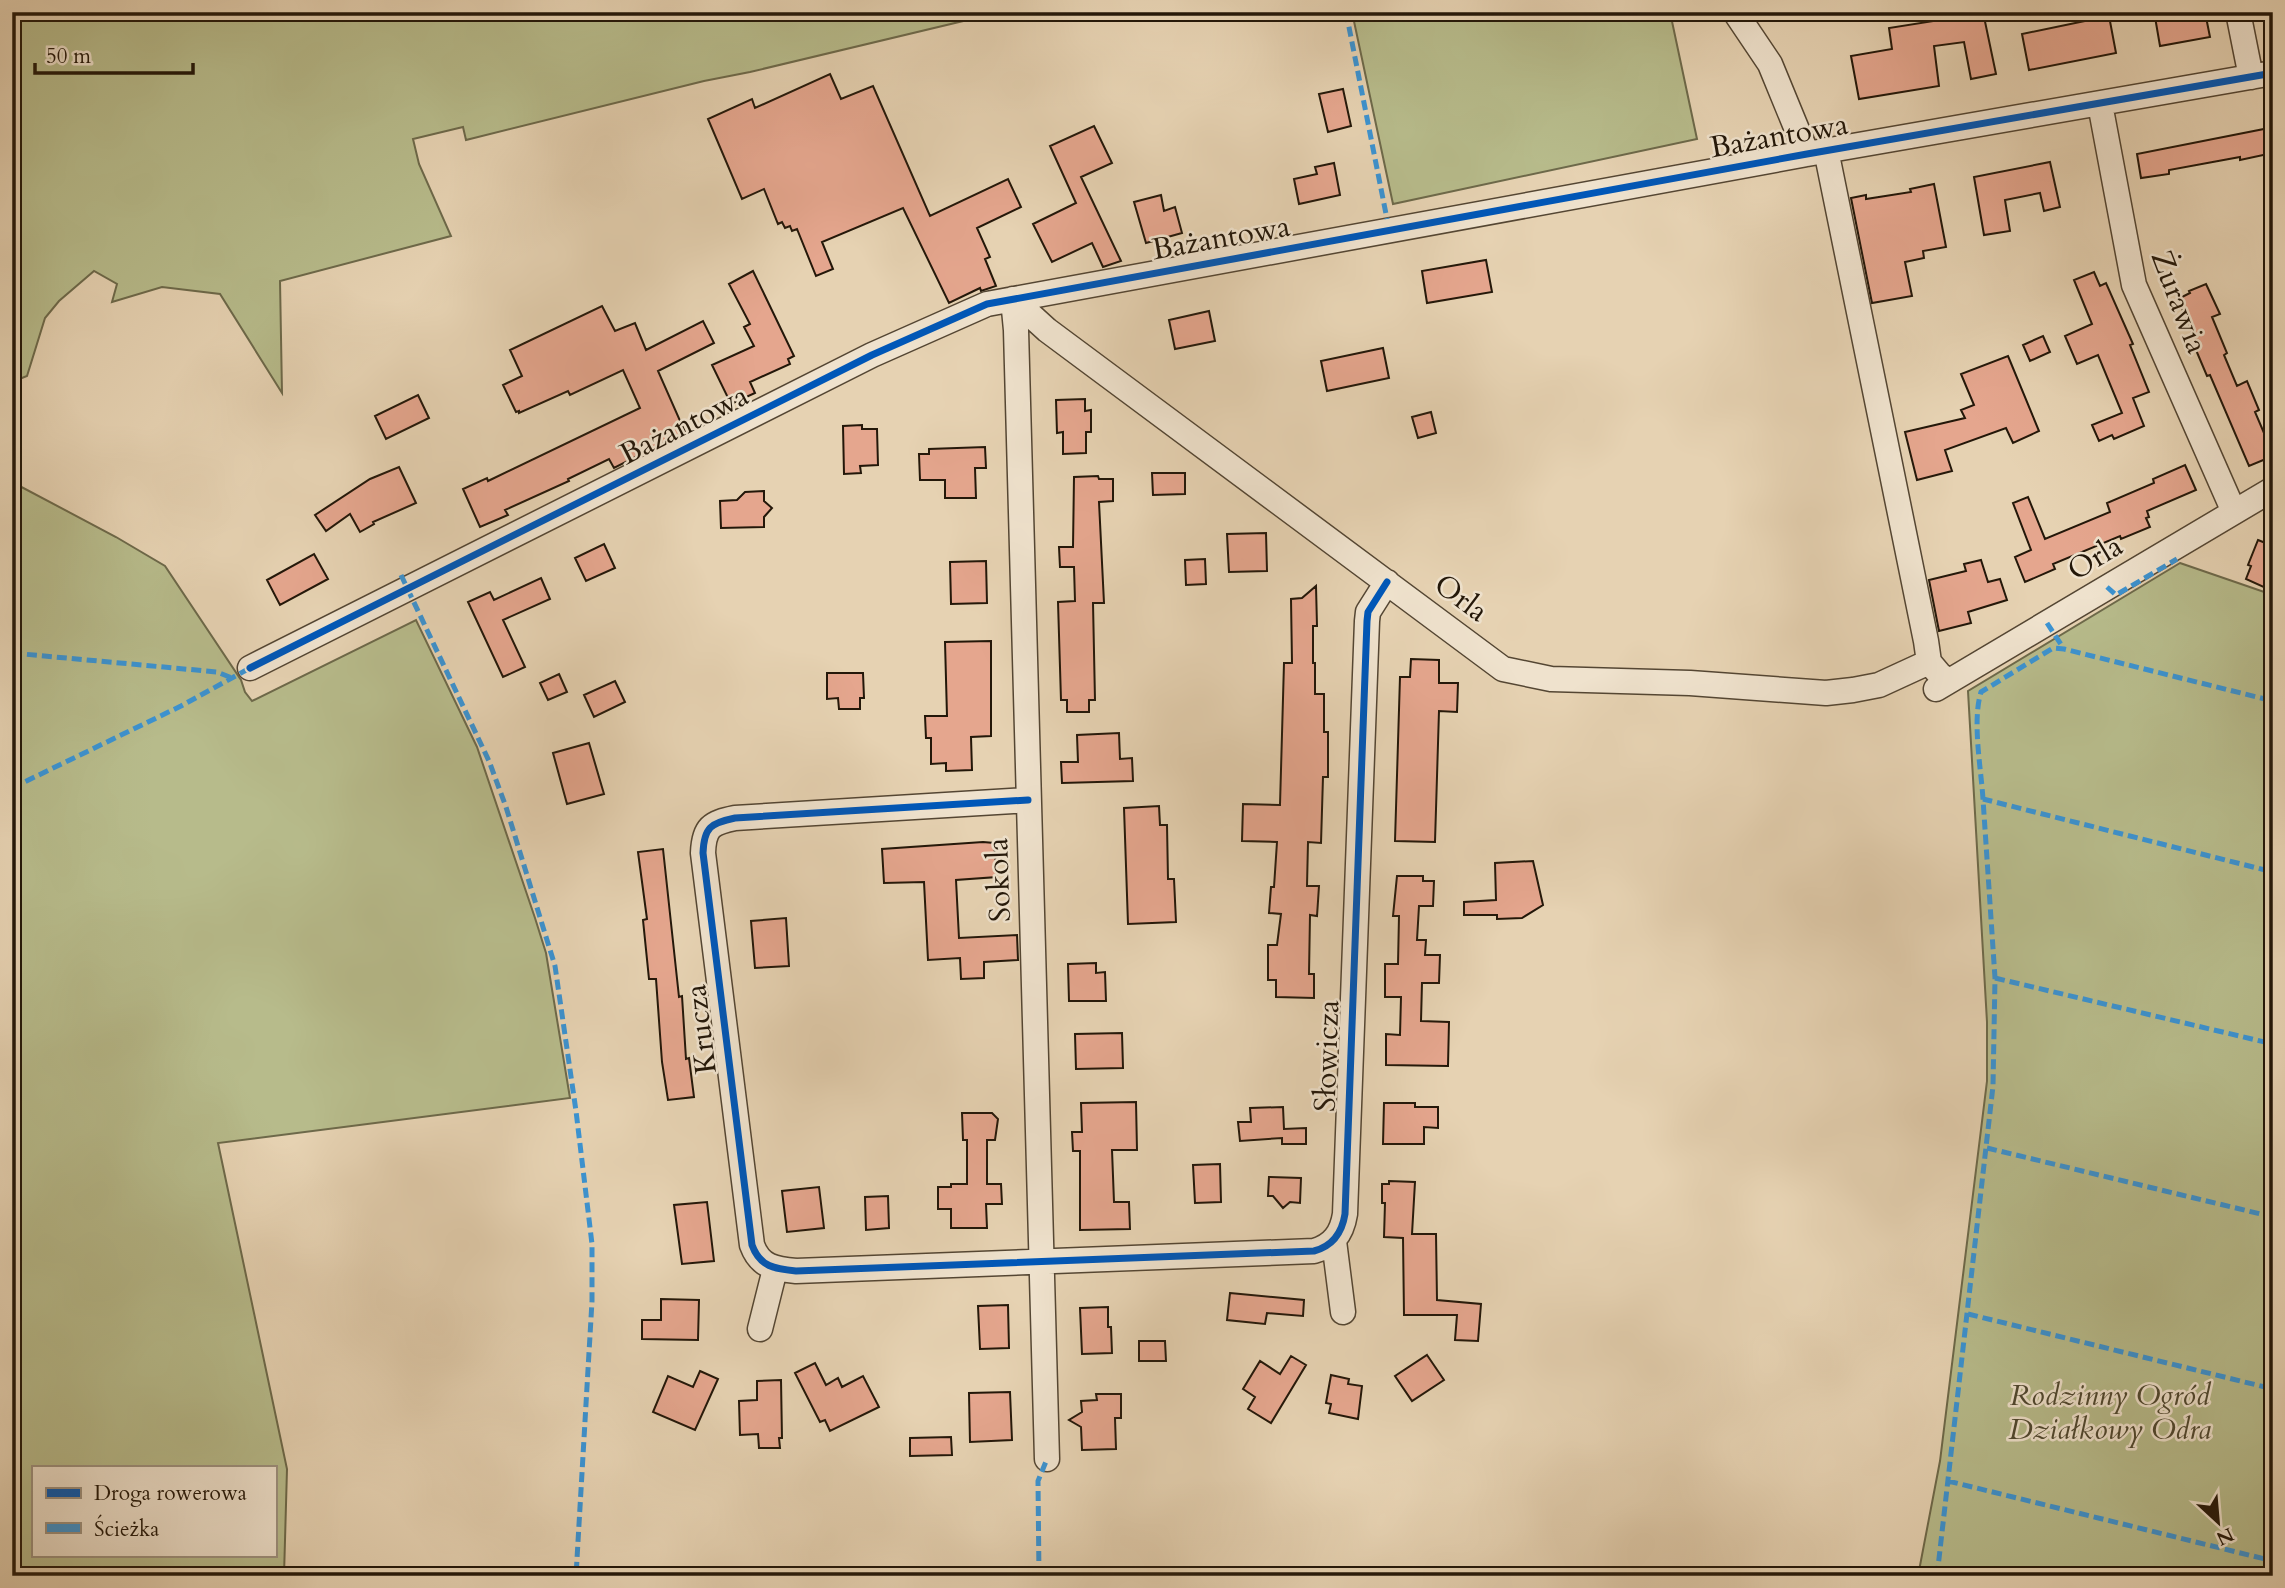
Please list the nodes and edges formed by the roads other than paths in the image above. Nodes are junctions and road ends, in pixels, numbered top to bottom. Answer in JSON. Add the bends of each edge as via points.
{"nodes":[{"id":1,"x":1735,"y":12,"type":"edge"},
{"id":2,"x":2238,"y":12,"type":"edge"},
{"id":3,"x":2262,"y":75,"type":"edge"},
{"id":4,"x":2100,"y":104,"type":"junction"},
{"id":5,"x":1816,"y":152,"type":"junction"},
{"id":6,"x":1013,"y":299,"type":"junction"},
{"id":7,"x":2273,"y":489,"type":"edge"},
{"id":8,"x":2234,"y":512,"type":"junction"},
{"id":9,"x":1387,"y":582,"type":"junction"},
{"id":10,"x":1929,"y":662,"type":"junction"},
{"id":11,"x":250,"y":668,"type":"dead end"},
{"id":12,"x":1028,"y":800,"type":"junction"},
{"id":13,"x":1334,"y":1241,"type":"junction"},
{"id":14,"x":1043,"y":1262,"type":"junction"},
{"id":15,"x":775,"y":1269,"type":"junction"},
{"id":16,"x":1343,"y":1312,"type":"dead end"},
{"id":17,"x":760,"y":1329,"type":"dead end"},
{"id":18,"x":1047,"y":1459,"type":"dead end"}],
"edges":[{"from":1,"to":5,"type":"street","via":[[1770,64]]},
{"from":2,"to":3,"type":"street"},
{"from":3,"to":4,"type":"street","name":"Bażantowa"},
{"from":4,"to":5,"type":"street","name":"Bażantowa"},
{"from":4,"to":8,"type":"street","name":"Żurawia","via":[[2134,285]]},
{"from":5,"to":6,"type":"street","name":"Bażantowa"},
{"from":5,"to":10,"type":"street"},
{"from":6,"to":9,"type":"street","name":"Orla","via":[[1047,330]]},
{"from":6,"to":11,"type":"street","name":"Bażantowa","via":[[971,310],[872,355]]},
{"from":6,"to":12,"type":"street","name":"Sokola"},
{"from":7,"to":8,"type":"street","name":"Orla"},
{"from":8,"to":10,"type":"street","name":"Orla","via":[[1943,685]]},
{"from":9,"to":10,"type":"street","name":"Orla","via":[[1503,669],[1551,679],[1826,693],[1880,685]]},
{"from":9,"to":13,"type":"street","name":"Słowicza","via":[[1367,621],[1345,1214]]},
{"from":12,"to":14,"type":"street","name":"Sokola"},
{"from":12,"to":15,"type":"street","name":"Krucza","via":[[735,818],[708,829],[703,853],[752,1245],[760,1260]]},
{"from":13,"to":14,"type":"street","via":[[1314,1251]]},
{"from":13,"to":16,"type":"street","name":"Słowicza"},
{"from":14,"to":15,"type":"street"},
{"from":14,"to":18,"type":"street","name":"Sokola"},
{"from":15,"to":17,"type":"street"}]}
